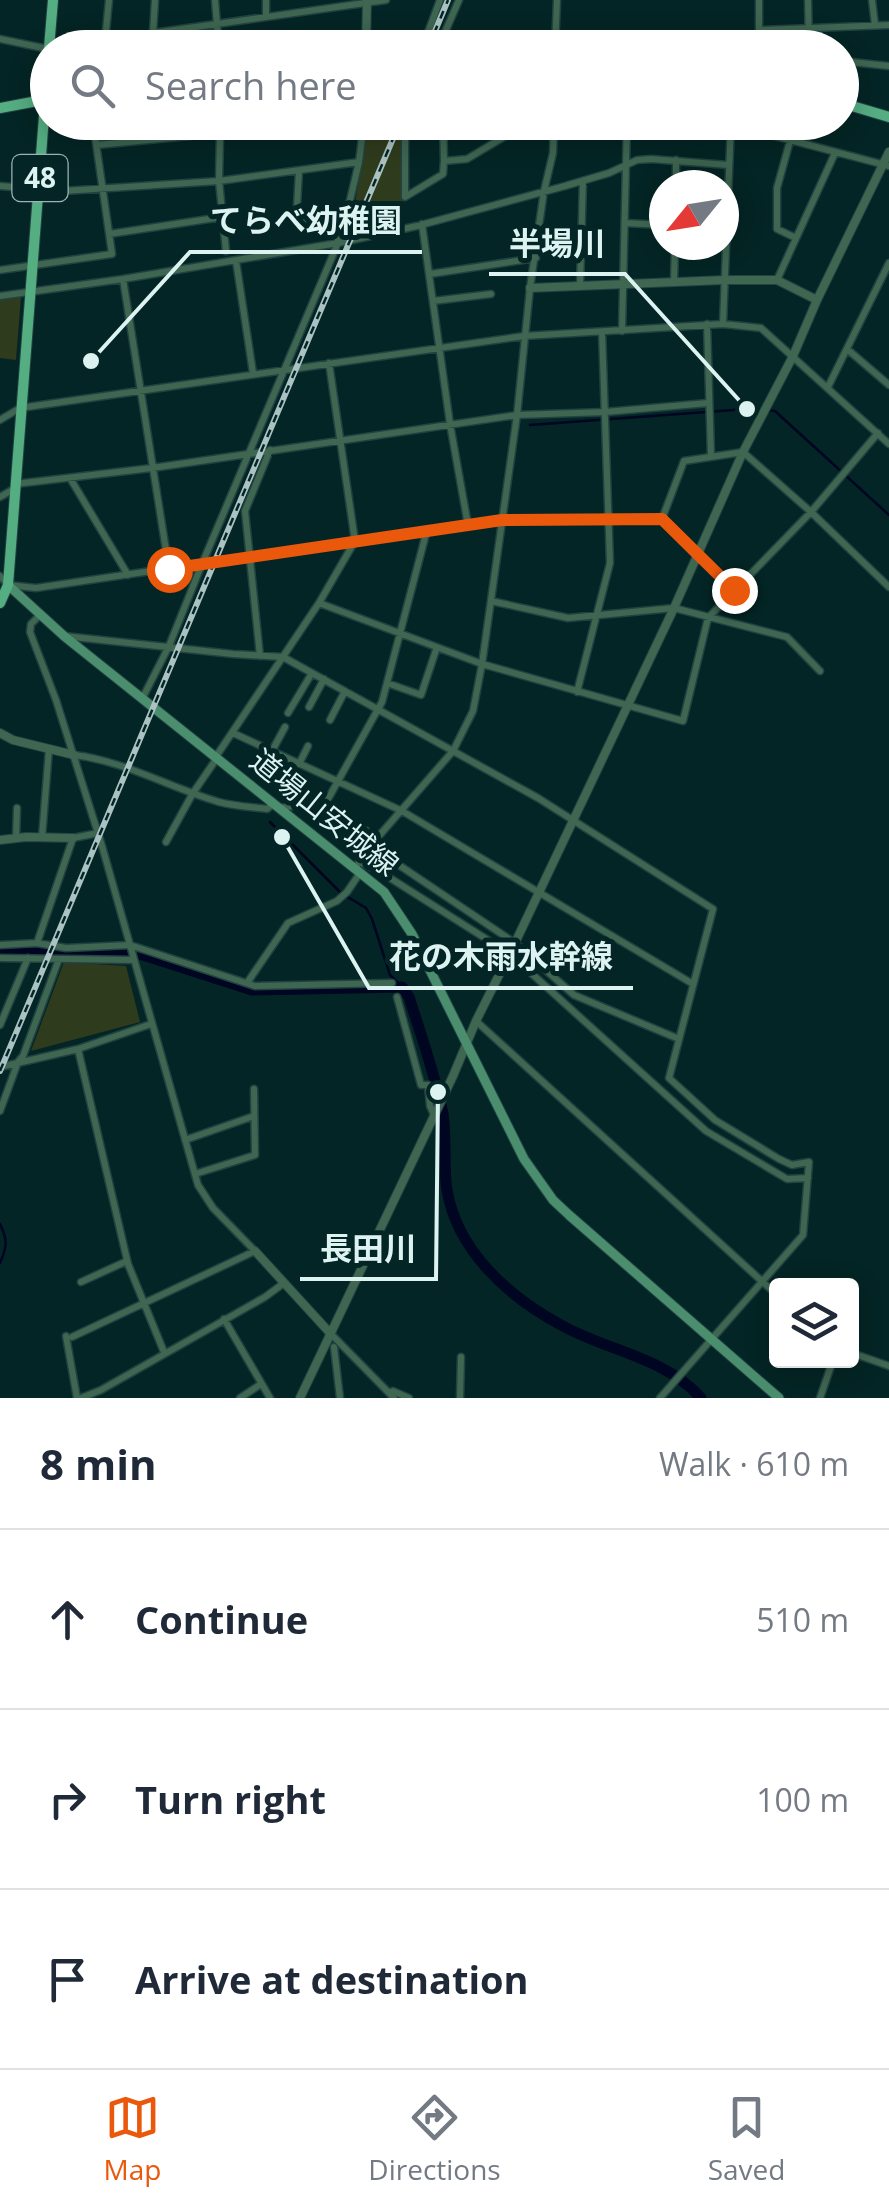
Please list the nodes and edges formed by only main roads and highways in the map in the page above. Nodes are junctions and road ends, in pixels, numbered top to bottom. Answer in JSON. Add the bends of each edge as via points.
{"nodes":[{"id":1,"x":53,"y":0,"type":"edge"},
{"id":2,"x":50,"y":30,"type":"edge"},
{"id":3,"x":30,"y":103,"type":"edge"},
{"id":4,"x":0,"y":108,"type":"edge"},
{"id":5,"x":859,"y":108,"type":"edge"},
{"id":6,"x":889,"y":117,"type":"edge"},
{"id":7,"x":43,"y":140,"type":"edge"},
{"id":8,"x":4,"y":580,"type":"edge"},
{"id":9,"x":0,"y":603,"type":"edge"},
{"id":10,"x":779,"y":1398,"type":"edge"}],
"edges":[{"from":1,"to":2,"type":"main road"},
{"from":3,"to":4,"type":"main road"},
{"from":5,"to":6,"type":"main road"},
{"from":7,"to":8,"type":"main road","number":"48"},
{"from":8,"to":9,"type":"main road","number":"48"},
{"from":8,"to":10,"type":"main road","name":"道場山安城線","via":[[64,636],[384,892],[412,934],[524,1160],[553,1200]]}]}
